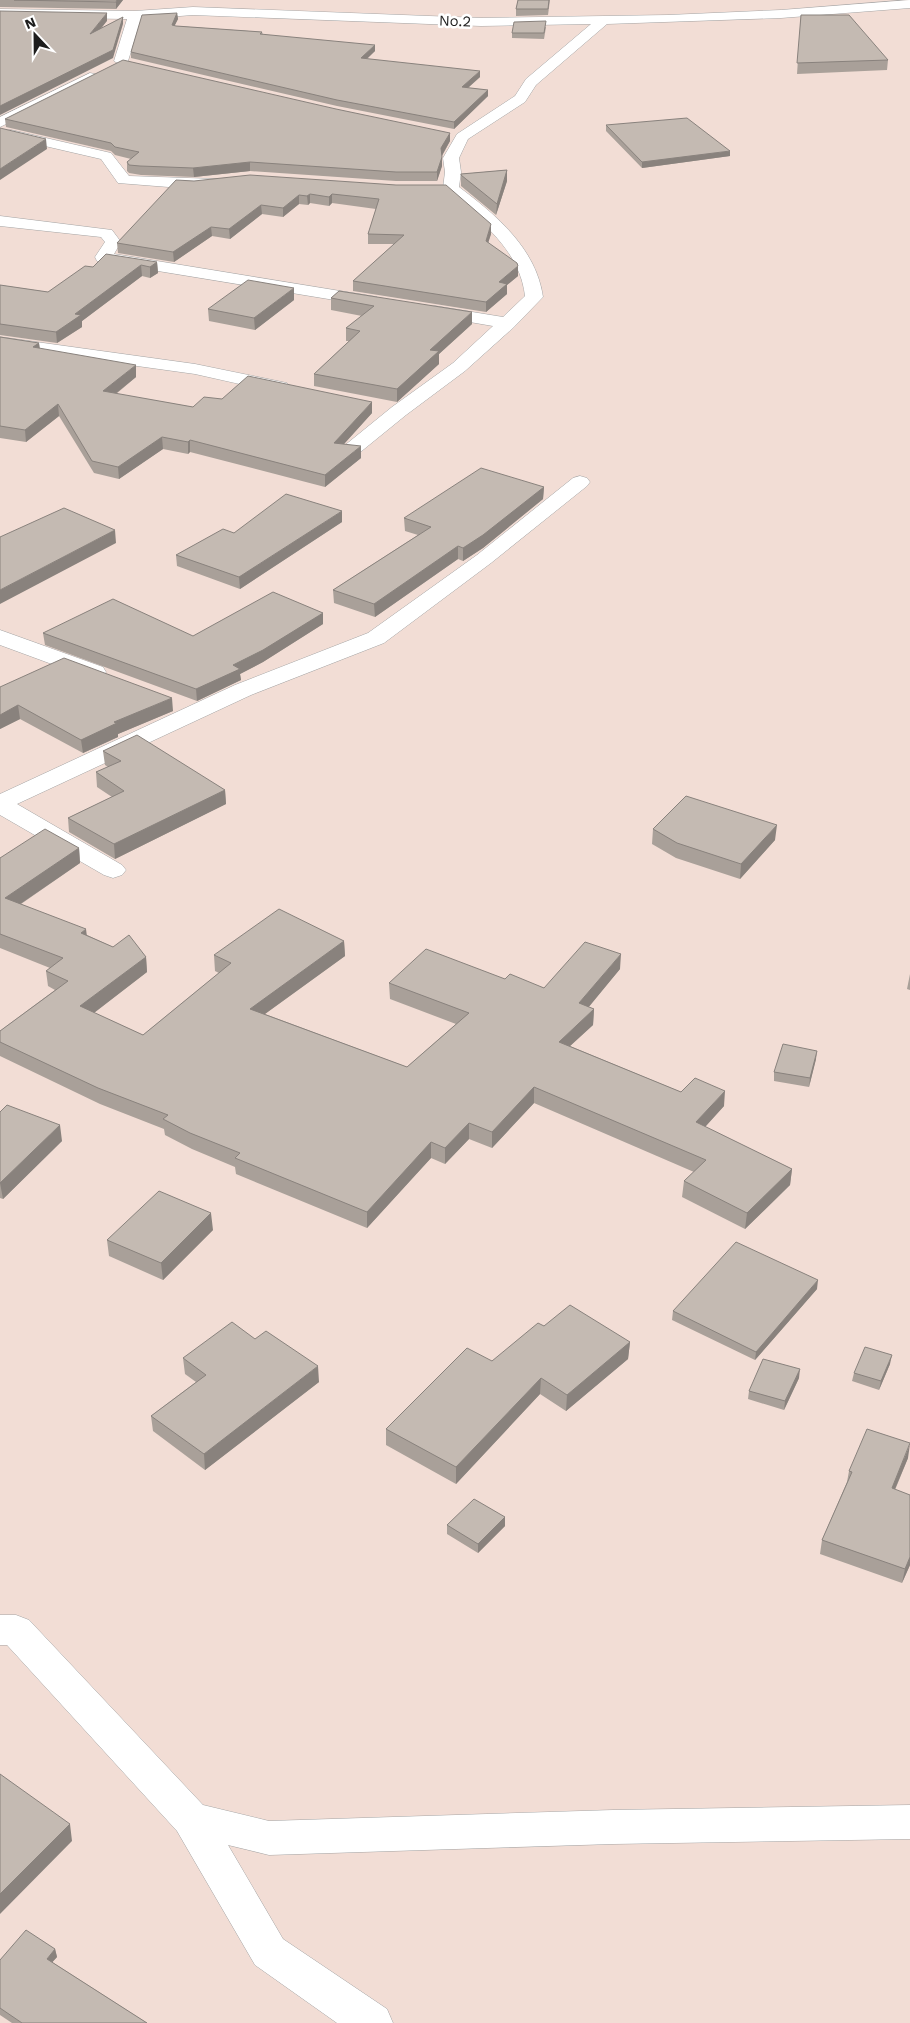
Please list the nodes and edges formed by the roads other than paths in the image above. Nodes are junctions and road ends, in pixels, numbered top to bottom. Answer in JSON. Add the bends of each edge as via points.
{"nodes":[{"id":1,"x":910,"y":4,"type":"edge"},
{"id":2,"x":0,"y":13,"type":"edge"},
{"id":3,"x":135,"y":15,"type":"junction"},
{"id":4,"x":605,"y":19,"type":"junction"},
{"id":5,"x":0,"y":123,"type":"edge"},
{"id":6,"x":0,"y":132,"type":"edge"},
{"id":7,"x":222,"y":181,"type":"edge"},
{"id":8,"x":432,"y":188,"type":"edge"},
{"id":9,"x":451,"y":188,"type":"junction"},
{"id":10,"x":0,"y":220,"type":"edge"},
{"id":11,"x":382,"y":303,"type":"edge"},
{"id":12,"x":421,"y":309,"type":"edge"},
{"id":13,"x":508,"y":323,"type":"junction"},
{"id":14,"x":0,"y":342,"type":"edge"},
{"id":15,"x":300,"y":391,"type":"edge"},
{"id":16,"x":374,"y":406,"type":"dead end"},
{"id":17,"x":399,"y":411,"type":"junction"},
{"id":18,"x":351,"y":450,"type":"edge"},
{"id":19,"x":580,"y":482,"type":"dead end"},
{"id":20,"x":0,"y":637,"type":"edge"},
{"id":21,"x":117,"y":681,"type":"edge"},
{"id":22,"x":171,"y":701,"type":"edge"},
{"id":23,"x":198,"y":711,"type":"junction"},
{"id":24,"x":0,"y":804,"type":"edge"},
{"id":25,"x":113,"y":870,"type":"dead end"},
{"id":26,"x":0,"y":1630,"type":"edge"},
{"id":27,"x":191,"y":1819,"type":"junction"},
{"id":28,"x":910,"y":1822,"type":"edge"},
{"id":29,"x":372,"y":2023,"type":"edge"}],
"edges":[{"from":1,"to":4,"type":"street","name":"No.2","via":[[781,14]]},
{"from":2,"to":3,"type":"street","name":"No.2"},
{"from":3,"to":4,"type":"street","name":"No.2","via":[[193,11],[481,22]]},
{"from":3,"to":5,"type":"street","via":[[117,65]]},
{"from":4,"to":9,"type":"street","via":[[531,82],[520,99],[457,136],[451,158]]},
{"from":6,"to":7,"type":"street","via":[[106,156],[124,180],[194,184]]},
{"from":8,"to":9,"type":"street"},
{"from":9,"to":13,"type":"street","via":[[518,250],[534,284],[534,297]]},
{"from":10,"to":11,"type":"street","via":[[106,233],[114,242],[103,257]]},
{"from":12,"to":13,"type":"street"},
{"from":13,"to":17,"type":"street","via":[[459,367]]},
{"from":14,"to":15,"type":"street","via":[[195,369]]},
{"from":16,"to":17,"type":"street"},
{"from":17,"to":18,"type":"street"},
{"from":19,"to":23,"type":"street","via":[[484,559],[376,638],[242,690]]},
{"from":20,"to":21,"type":"street"},
{"from":22,"to":23,"type":"street"},
{"from":23,"to":24,"type":"street"},
{"from":24,"to":25,"type":"street"},
{"from":26,"to":27,"type":"street","via":[[16,1630]]},
{"from":27,"to":28,"type":"street","via":[[269,1838]]},
{"from":27,"to":29,"type":"street","via":[[269,1952]]}]}
